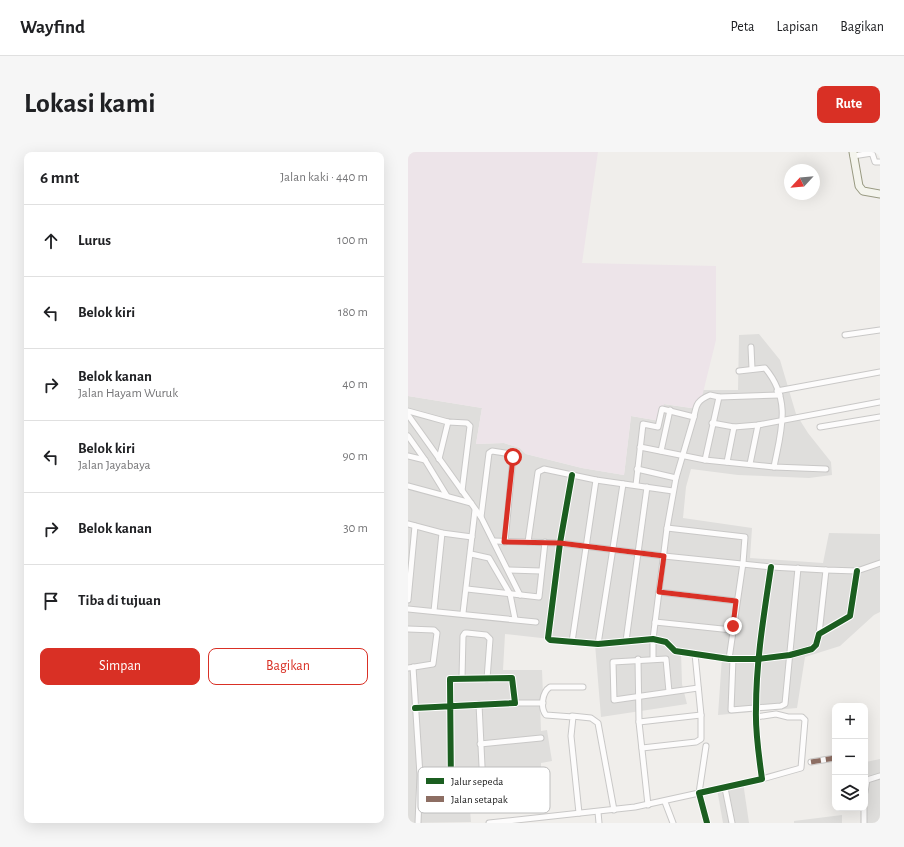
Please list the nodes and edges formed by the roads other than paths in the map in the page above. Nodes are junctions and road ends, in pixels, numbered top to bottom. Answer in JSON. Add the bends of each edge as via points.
{"nodes":[{"id":1,"x":872,"y":152,"type":"edge"},
{"id":2,"x":853,"y":154,"type":"edge"},
{"id":3,"x":880,"y":162,"type":"edge"},
{"id":4,"x":880,"y":194,"type":"edge"},
{"id":5,"x":880,"y":330,"type":"edge"},
{"id":6,"x":845,"y":334,"type":"dead end"},
{"id":7,"x":751,"y":347,"type":"dead end"},
{"id":8,"x":752,"y":369,"type":"junction"},
{"id":9,"x":739,"y":371,"type":"dead end"},
{"id":10,"x":880,"y":372,"type":"edge"},
{"id":11,"x":779,"y":393,"type":"junction"},
{"id":12,"x":719,"y":397,"type":"junction"},
{"id":13,"x":880,"y":402,"type":"edge"},
{"id":14,"x":670,"y":410,"type":"junction"},
{"id":15,"x":408,"y":411,"type":"edge"},
{"id":16,"x":408,"y":414,"type":"edge"},
{"id":17,"x":694,"y":417,"type":"junction"},
{"id":18,"x":880,"y":417,"type":"edge"},
{"id":19,"x":784,"y":420,"type":"junction"},
{"id":20,"x":448,"y":422,"type":"junction"},
{"id":21,"x":712,"y":423,"type":"junction"},
{"id":22,"x":758,"y":425,"type":"junction"},
{"id":23,"x":734,"y":427,"type":"junction"},
{"id":24,"x":820,"y":427,"type":"dead end"},
{"id":25,"x":408,"y":436,"type":"edge"},
{"id":26,"x":640,"y":447,"type":"junction"},
{"id":27,"x":661,"y":451,"type":"junction"},
{"id":28,"x":682,"y":455,"type":"junction"},
{"id":29,"x":408,"y":456,"type":"edge"},
{"id":30,"x":439,"y":459,"type":"junction"},
{"id":31,"x":425,"y":460,"type":"junction"},
{"id":32,"x":705,"y":460,"type":"junction"},
{"id":33,"x":727,"y":462,"type":"junction"},
{"id":34,"x":750,"y":464,"type":"junction"},
{"id":35,"x":774,"y":468,"type":"junction"},
{"id":36,"x":637,"y":469,"type":"junction"},
{"id":37,"x":826,"y":469,"type":"dead end"},
{"id":38,"x":572,"y":475,"type":"junction"},
{"id":39,"x":676,"y":478,"type":"junction"},
{"id":40,"x":596,"y":480,"type":"junction"},
{"id":41,"x":623,"y":484,"type":"junction"},
{"id":42,"x":636,"y":485,"type":"junction"},
{"id":43,"x":408,"y":486,"type":"edge"},
{"id":44,"x":647,"y":487,"type":"junction"},
{"id":45,"x":673,"y":490,"type":"junction"},
{"id":46,"x":462,"y":491,"type":"junction"},
{"id":47,"x":447,"y":496,"type":"junction"},
{"id":48,"x":471,"y":503,"type":"junction"},
{"id":49,"x":475,"y":510,"type":"junction"},
{"id":50,"x":481,"y":517,"type":"junction"},
{"id":51,"x":408,"y":524,"type":"edge"},
{"id":52,"x":415,"y":526,"type":"junction"},
{"id":53,"x":667,"y":528,"type":"junction"},
{"id":54,"x":442,"y":533,"type":"junction"},
{"id":55,"x":472,"y":537,"type":"junction"},
{"id":56,"x":494,"y":541,"type":"junction"},
{"id":57,"x":504,"y":542,"type":"junction"},
{"id":58,"x":528,"y":542,"type":"junction"},
{"id":59,"x":545,"y":542,"type":"junction"},
{"id":60,"x":560,"y":543,"type":"junction"},
{"id":61,"x":585,"y":546,"type":"junction"},
{"id":62,"x":612,"y":549,"type":"junction"},
{"id":63,"x":637,"y":552,"type":"junction"},
{"id":64,"x":471,"y":554,"type":"junction"},
{"id":65,"x":664,"y":556,"type":"junction"},
{"id":66,"x":743,"y":563,"type":"junction"},
{"id":67,"x":880,"y":563,"type":"edge"},
{"id":68,"x":771,"y":567,"type":"junction"},
{"id":69,"x":798,"y":568,"type":"junction"},
{"id":70,"x":509,"y":570,"type":"junction"},
{"id":71,"x":826,"y":570,"type":"junction"},
{"id":72,"x":541,"y":571,"type":"junction"},
{"id":73,"x":857,"y":571,"type":"junction"},
{"id":74,"x":467,"y":589,"type":"junction"},
{"id":75,"x":659,"y":592,"type":"junction"},
{"id":76,"x":510,"y":594,"type":"junction"},
{"id":77,"x":520,"y":595,"type":"junction"},
{"id":78,"x":408,"y":600,"type":"edge"},
{"id":79,"x":736,"y":601,"type":"junction"},
{"id":80,"x":408,"y":609,"type":"edge"},
{"id":81,"x":434,"y":611,"type":"junction"},
{"id":82,"x":463,"y":613,"type":"junction"},
{"id":83,"x":515,"y":619,"type":"junction"},
{"id":84,"x":536,"y":622,"type":"dead end"},
{"id":85,"x":655,"y":622,"type":"junction"},
{"id":86,"x":408,"y":629,"type":"edge"},
{"id":87,"x":732,"y":630,"type":"junction"},
{"id":88,"x":819,"y":634,"type":"junction"},
{"id":89,"x":653,"y":639,"type":"junction"},
{"id":90,"x":572,"y":642,"type":"junction"},
{"id":91,"x":626,"y":642,"type":"junction"},
{"id":92,"x":598,"y":644,"type":"junction"},
{"id":93,"x":695,"y":654,"type":"junction"},
{"id":94,"x":790,"y":655,"type":"junction"},
{"id":95,"x":638,"y":659,"type":"junction"},
{"id":96,"x":653,"y":659,"type":"junction"},
{"id":97,"x":731,"y":659,"type":"junction"},
{"id":98,"x":758,"y":659,"type":"junction"},
{"id":99,"x":410,"y":667,"type":"edge"},
{"id":100,"x":462,"y":678,"type":"junction"},
{"id":101,"x":487,"y":679,"type":"junction"},
{"id":102,"x":583,"y":687,"type":"dead end"},
{"id":103,"x":698,"y":688,"type":"junction"},
{"id":104,"x":669,"y":692,"type":"junction"},
{"id":105,"x":639,"y":696,"type":"junction"},
{"id":106,"x":515,"y":703,"type":"junction"},
{"id":107,"x":543,"y":703,"type":"junction"},
{"id":108,"x":479,"y":704,"type":"junction"},
{"id":109,"x":449,"y":707,"type":"junction"},
{"id":110,"x":415,"y":708,"type":"junction"},
{"id":111,"x":756,"y":709,"type":"junction"},
{"id":112,"x":572,"y":716,"type":"junction"},
{"id":113,"x":701,"y":716,"type":"junction"},
{"id":114,"x":756,"y":716,"type":"junction"},
{"id":115,"x":639,"y":722,"type":"junction"},
{"id":116,"x":541,"y":738,"type":"dead end"},
{"id":117,"x":480,"y":744,"type":"junction"},
{"id":118,"x":706,"y":746,"type":"dead end"},
{"id":119,"x":642,"y":748,"type":"junction"},
{"id":120,"x":832,"y":758,"type":"edge"},
{"id":121,"x":811,"y":762,"type":"dead end"},
{"id":122,"x":419,"y":767,"type":"edge"},
{"id":123,"x":450,"y":767,"type":"edge"},
{"id":124,"x":482,"y":767,"type":"edge"},
{"id":125,"x":880,"y":776,"type":"edge"},
{"id":126,"x":762,"y":779,"type":"junction"},
{"id":127,"x":868,"y":779,"type":"edge"},
{"id":128,"x":725,"y":788,"type":"junction"},
{"id":129,"x":700,"y":793,"type":"junction"},
{"id":130,"x":665,"y":802,"type":"junction"},
{"id":131,"x":648,"y":805,"type":"junction"},
{"id":132,"x":614,"y":810,"type":"junction"},
{"id":133,"x":864,"y":811,"type":"edge"},
{"id":134,"x":598,"y":812,"type":"junction"},
{"id":135,"x":419,"y":813,"type":"edge"},
{"id":136,"x":579,"y":813,"type":"junction"},
{"id":137,"x":552,"y":817,"type":"junction"},
{"id":138,"x":499,"y":822,"type":"edge"},
{"id":139,"x":418,"y":823,"type":"edge"},
{"id":140,"x":489,"y":823,"type":"edge"},
{"id":141,"x":552,"y":823,"type":"edge"},
{"id":142,"x":599,"y":823,"type":"edge"},
{"id":143,"x":673,"y":823,"type":"edge"},
{"id":144,"x":707,"y":823,"type":"edge"},
{"id":145,"x":732,"y":823,"type":"edge"},
{"id":146,"x":864,"y":823,"type":"edge"}],
"edges":[{"from":1,"to":2,"type":"street"},
{"from":1,"to":3,"type":"street","via":[[875,162]]},
{"from":2,"to":4,"type":"street","via":[[859,186],[863,191]]},
{"from":5,"to":6,"type":"street"},
{"from":7,"to":8,"type":"street"},
{"from":8,"to":9,"type":"street"},
{"from":8,"to":11,"type":"street","via":[[765,368]]},
{"from":10,"to":11,"type":"street"},
{"from":11,"to":12,"type":"street"},
{"from":11,"to":19,"type":"street"},
{"from":12,"to":17,"type":"street","via":[[710,395],[699,400]]},
{"from":12,"to":21,"type":"street"},
{"from":13,"to":19,"type":"street"},
{"from":14,"to":17,"type":"street"},
{"from":14,"to":26,"type":"street","via":[[661,411],[658,427],[643,424]]},
{"from":14,"to":27,"type":"street"},
{"from":15,"to":20,"type":"street"},
{"from":16,"to":30,"type":"street"},
{"from":17,"to":28,"type":"street"},
{"from":18,"to":24,"type":"street"},
{"from":19,"to":22,"type":"street"},
{"from":19,"to":35,"type":"street"},
{"from":20,"to":30,"type":"street"},
{"from":20,"to":46,"type":"street","via":[[467,423],[470,426]]},
{"from":21,"to":23,"type":"street"},
{"from":21,"to":32,"type":"street"},
{"from":22,"to":23,"type":"street"},
{"from":22,"to":34,"type":"street"},
{"from":23,"to":33,"type":"street"},
{"from":25,"to":31,"type":"street"},
{"from":26,"to":27,"type":"street"},
{"from":26,"to":36,"type":"street"},
{"from":27,"to":28,"type":"street"},
{"from":28,"to":32,"type":"street"},
{"from":28,"to":39,"type":"street"},
{"from":29,"to":31,"type":"street"},
{"from":30,"to":46,"type":"street"},
{"from":31,"to":47,"type":"street"},
{"from":32,"to":33,"type":"street"},
{"from":33,"to":34,"type":"street"},
{"from":34,"to":35,"type":"street"},
{"from":35,"to":37,"type":"street"},
{"from":36,"to":39,"type":"street"},
{"from":36,"to":42,"type":"street"},
{"from":38,"to":40,"type":"street"},
{"from":38,"to":58,"type":"street","via":[[550,469],[538,472]]},
{"from":38,"to":60,"type":"street"},
{"from":39,"to":45,"type":"street"},
{"from":40,"to":41,"type":"street"},
{"from":40,"to":61,"type":"street"},
{"from":41,"to":42,"type":"street"},
{"from":41,"to":62,"type":"street"},
{"from":42,"to":44,"type":"street"},
{"from":43,"to":47,"type":"street"},
{"from":44,"to":45,"type":"street"},
{"from":44,"to":63,"type":"street"},
{"from":45,"to":53,"type":"street"},
{"from":46,"to":48,"type":"street"},
{"from":47,"to":48,"type":"street"},
{"from":48,"to":49,"type":"street"},
{"from":49,"to":50,"type":"street"},
{"from":49,"to":55,"type":"street"},
{"from":50,"to":56,"type":"street"},
{"from":50,"to":57,"type":"street","via":[[489,453],[492,451],[511,454],[513,457]]},
{"from":51,"to":52,"type":"street"},
{"from":52,"to":54,"type":"street"},
{"from":52,"to":78,"type":"street"},
{"from":53,"to":65,"type":"street"},
{"from":53,"to":66,"type":"street","via":[[742,536],[745,539]]},
{"from":54,"to":55,"type":"street"},
{"from":54,"to":81,"type":"street"},
{"from":55,"to":64,"type":"street"},
{"from":56,"to":57,"type":"street"},
{"from":56,"to":70,"type":"street"},
{"from":57,"to":58,"type":"street"},
{"from":58,"to":59,"type":"street"},
{"from":59,"to":60,"type":"street"},
{"from":59,"to":72,"type":"street"},
{"from":60,"to":61,"type":"street"},
{"from":60,"to":90,"type":"street","via":[[548,638]]},
{"from":61,"to":62,"type":"street"},
{"from":61,"to":90,"type":"street"},
{"from":62,"to":63,"type":"street"},
{"from":62,"to":92,"type":"street"},
{"from":63,"to":65,"type":"street"},
{"from":63,"to":91,"type":"street"},
{"from":64,"to":74,"type":"street"},
{"from":64,"to":76,"type":"street","via":[[488,557]]},
{"from":65,"to":66,"type":"street"},
{"from":65,"to":75,"type":"street"},
{"from":66,"to":68,"type":"street"},
{"from":66,"to":79,"type":"street"},
{"from":67,"to":73,"type":"street"},
{"from":68,"to":69,"type":"street"},
{"from":68,"to":98,"type":"street"},
{"from":69,"to":71,"type":"street"},
{"from":69,"to":94,"type":"street"},
{"from":70,"to":72,"type":"street"},
{"from":70,"to":77,"type":"street"},
{"from":71,"to":73,"type":"street"},
{"from":71,"to":88,"type":"street"},
{"from":72,"to":77,"type":"street","via":[[539,597]]},
{"from":73,"to":88,"type":"street","via":[[850,616]]},
{"from":74,"to":76,"type":"street"},
{"from":74,"to":82,"type":"street"},
{"from":75,"to":79,"type":"street"},
{"from":75,"to":85,"type":"street"},
{"from":76,"to":77,"type":"street"},
{"from":76,"to":83,"type":"street"},
{"from":79,"to":87,"type":"street"},
{"from":80,"to":81,"type":"street"},
{"from":81,"to":82,"type":"street"},
{"from":82,"to":83,"type":"street"},
{"from":83,"to":84,"type":"street"},
{"from":85,"to":87,"type":"street"},
{"from":85,"to":89,"type":"street"},
{"from":86,"to":99,"type":"street","via":[[434,630],[437,633],[434,664]]},
{"from":87,"to":97,"type":"street"},
{"from":88,"to":94,"type":"street","via":[[812,649]]},
{"from":89,"to":91,"type":"street"},
{"from":89,"to":93,"type":"street","via":[[666,642],[675,651]]},
{"from":89,"to":96,"type":"street"},
{"from":90,"to":92,"type":"street"},
{"from":91,"to":92,"type":"street"},
{"from":93,"to":97,"type":"street"},
{"from":93,"to":103,"type":"street"},
{"from":94,"to":98,"type":"street"},
{"from":94,"to":111,"type":"street","via":[[785,704]]},
{"from":95,"to":96,"type":"street"},
{"from":95,"to":105,"type":"street"},
{"from":95,"to":105,"type":"street","via":[[614,660],[612,664],[614,699]]},
{"from":96,"to":104,"type":"street","via":[[667,660]]},
{"from":97,"to":98,"type":"street"},
{"from":97,"to":111,"type":"street","via":[[731,710]]},
{"from":98,"to":111,"type":"street"},
{"from":99,"to":110,"type":"street"},
{"from":100,"to":101,"type":"street"},
{"from":100,"to":101,"type":"street","via":[[463,636],[467,633],[486,635],[490,639]]},
{"from":100,"to":109,"type":"street","via":[[452,678],[449,681]]},
{"from":101,"to":106,"type":"street","via":[[512,678]]},
{"from":102,"to":107,"type":"street","via":[[550,687],[546,690]]},
{"from":103,"to":104,"type":"street"},
{"from":103,"to":113,"type":"street"},
{"from":104,"to":105,"type":"street"},
{"from":105,"to":115,"type":"street"},
{"from":106,"to":107,"type":"street"},
{"from":106,"to":108,"type":"street"},
{"from":107,"to":112,"type":"street","via":[[542,710],[546,716]]},
{"from":108,"to":109,"type":"street"},
{"from":108,"to":117,"type":"street"},
{"from":109,"to":110,"type":"street"},
{"from":109,"to":123,"type":"street"},
{"from":110,"to":122,"type":"street"},
{"from":111,"to":114,"type":"street"},
{"from":112,"to":132,"type":"street","via":[[591,718],[598,723]]},
{"from":112,"to":136,"type":"street","via":[[571,736]]},
{"from":113,"to":115,"type":"street"},
{"from":113,"to":119,"type":"street","via":[[699,741]]},
{"from":114,"to":126,"type":"street"},
{"from":114,"to":126,"type":"street","via":[[776,714],[802,717],[805,720],[801,768]]},
{"from":115,"to":119,"type":"street"},
{"from":116,"to":117,"type":"street"},
{"from":117,"to":124,"type":"street"},
{"from":118,"to":129,"type":"street"},
{"from":119,"to":131,"type":"street"},
{"from":120,"to":121,"type":"street"},
{"from":125,"to":127,"type":"street"},
{"from":126,"to":128,"type":"street"},
{"from":128,"to":129,"type":"street"},
{"from":128,"to":145,"type":"street"},
{"from":129,"to":130,"type":"street"},
{"from":129,"to":144,"type":"street"},
{"from":130,"to":131,"type":"street"},
{"from":130,"to":143,"type":"street"},
{"from":131,"to":132,"type":"street"},
{"from":132,"to":134,"type":"street"},
{"from":133,"to":146,"type":"street"},
{"from":134,"to":136,"type":"street"},
{"from":134,"to":142,"type":"street"},
{"from":135,"to":139,"type":"street"},
{"from":136,"to":137,"type":"street"},
{"from":137,"to":138,"type":"street"},
{"from":137,"to":141,"type":"street"},
{"from":138,"to":140,"type":"street"}]}
